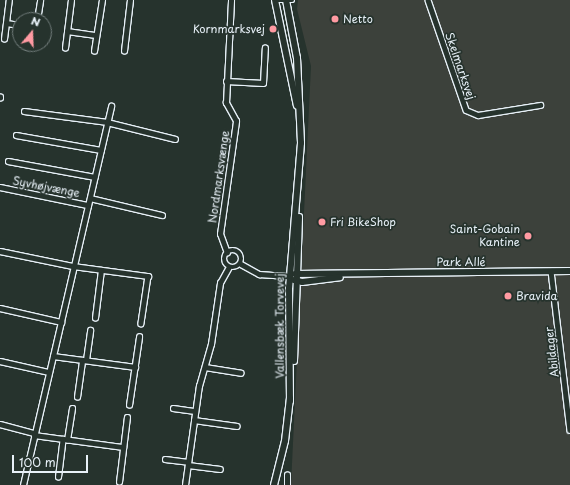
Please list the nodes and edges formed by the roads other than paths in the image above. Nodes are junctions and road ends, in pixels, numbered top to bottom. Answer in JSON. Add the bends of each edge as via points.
{"nodes":[{"id":1,"x":9,"y":0,"type":"edge"},
{"id":2,"x":40,"y":0,"type":"edge"},
{"id":3,"x":71,"y":0,"type":"edge"},
{"id":4,"x":102,"y":0,"type":"edge"},
{"id":5,"x":130,"y":0,"type":"edge"},
{"id":6,"x":231,"y":0,"type":"edge"},
{"id":7,"x":275,"y":0,"type":"edge"},
{"id":8,"x":278,"y":0,"type":"edge"},
{"id":9,"x":288,"y":0,"type":"edge"},
{"id":10,"x":428,"y":0,"type":"edge"},
{"id":11,"x":38,"y":12,"type":"edge"},
{"id":12,"x":6,"y":23,"type":"junction"},
{"id":13,"x":12,"y":24,"type":"edge"},
{"id":14,"x":67,"y":31,"type":"junction"},
{"id":15,"x":96,"y":34,"type":"junction"},
{"id":16,"x":4,"y":39,"type":"dead end"},
{"id":17,"x":65,"y":48,"type":"dead end"},
{"id":18,"x":265,"y":48,"type":"dead end"},
{"id":19,"x":94,"y":51,"type":"dead end"},
{"id":20,"x":124,"y":52,"type":"dead end"},
{"id":21,"x":226,"y":81,"type":"junction"},
{"id":22,"x":540,"y":105,"type":"dead end"},
{"id":23,"x":112,"y":106,"type":"dead end"},
{"id":24,"x":24,"y":111,"type":"dead end"},
{"id":25,"x":299,"y":111,"type":"junction"},
{"id":26,"x":107,"y":122,"type":"junction"},
{"id":27,"x":16,"y":135,"type":"dead end"},
{"id":28,"x":175,"y":139,"type":"dead end"},
{"id":29,"x":101,"y":150,"type":"junction"},
{"id":30,"x":8,"y":161,"type":"dead end"},
{"id":31,"x":94,"y":177,"type":"junction"},
{"id":32,"x":0,"y":187,"type":"edge"},
{"id":33,"x":90,"y":198,"type":"junction"},
{"id":34,"x":298,"y":203,"type":"junction"},
{"id":35,"x":88,"y":205,"type":"junction"},
{"id":36,"x":162,"y":215,"type":"dead end"},
{"id":37,"x":0,"y":251,"type":"edge"},
{"id":38,"x":227,"y":252,"type":"junction"},
{"id":39,"x":241,"y":264,"type":"junction"},
{"id":40,"x":73,"y":266,"type":"junction"},
{"id":41,"x":229,"y":267,"type":"junction"},
{"id":42,"x":101,"y":270,"type":"junction"},
{"id":43,"x":551,"y":271,"type":"junction"},
{"id":44,"x":570,"y":271,"type":"edge"},
{"id":45,"x":298,"y":272,"type":"junction"},
{"id":46,"x":353,"y":275,"type":"junction"},
{"id":47,"x":290,"y":276,"type":"junction"},
{"id":48,"x":298,"y":282,"type":"junction"},
{"id":49,"x":0,"y":308,"type":"edge"},
{"id":50,"x":95,"y":318,"type":"dead end"},
{"id":51,"x":61,"y":322,"type":"junction"},
{"id":52,"x":141,"y":323,"type":"dead end"},
{"id":53,"x":90,"y":330,"type":"dead end"},
{"id":54,"x":139,"y":337,"type":"dead end"},
{"id":55,"x":53,"y":356,"type":"junction"},
{"id":56,"x":84,"y":360,"type":"junction"},
{"id":57,"x":0,"y":361,"type":"edge"},
{"id":58,"x":135,"y":367,"type":"junction"},
{"id":59,"x":205,"y":367,"type":"junction"},
{"id":60,"x":49,"y":372,"type":"junction"},
{"id":61,"x":241,"y":373,"type":"dead end"},
{"id":62,"x":77,"y":397,"type":"dead end"},
{"id":63,"x":290,"y":401,"type":"junction"},
{"id":64,"x":129,"y":405,"type":"dead end"},
{"id":65,"x":72,"y":408,"type":"dead end"},
{"id":66,"x":173,"y":408,"type":"dead end"},
{"id":67,"x":195,"y":411,"type":"junction"},
{"id":68,"x":127,"y":417,"type":"dead end"},
{"id":69,"x":194,"y":420,"type":"junction"},
{"id":70,"x":0,"y":424,"type":"edge"},
{"id":71,"x":237,"y":426,"type":"dead end"},
{"id":72,"x":570,"y":426,"type":"edge"},
{"id":73,"x":570,"y":430,"type":"edge"},
{"id":74,"x":34,"y":434,"type":"junction"},
{"id":75,"x":65,"y":439,"type":"junction"},
{"id":76,"x":123,"y":447,"type":"junction"},
{"id":77,"x":165,"y":459,"type":"dead end"},
{"id":78,"x":188,"y":464,"type":"junction"},
{"id":79,"x":220,"y":469,"type":"dead end"},
{"id":80,"x":287,"y":475,"type":"dead end"},
{"id":81,"x":58,"y":476,"type":"dead end"},
{"id":82,"x":119,"y":482,"type":"dead end"},
{"id":83,"x":23,"y":485,"type":"edge"},
{"id":84,"x":185,"y":485,"type":"edge"},
{"id":85,"x":274,"y":485,"type":"edge"},
{"id":86,"x":287,"y":485,"type":"edge"}],
"edges":[{"from":1,"to":12,"type":"street"},
{"from":2,"to":11,"type":"street"},
{"from":3,"to":14,"type":"street"},
{"from":4,"to":15,"type":"street"},
{"from":5,"to":20,"type":"street"},
{"from":6,"to":21,"type":"street","name":"Nordmarksvænge"},
{"from":7,"to":25,"type":"street","name":"Vallensbæk Torvevej","via":[[290,83]]},
{"from":8,"to":9,"type":"street"},
{"from":9,"to":25,"type":"street","name":"Vallensbæk Torvevej","via":[[297,58]]},
{"from":10,"to":22,"type":"street","name":"Skelmarksvej","via":[[466,110],[478,115]]},
{"from":12,"to":13,"type":"street"},
{"from":12,"to":16,"type":"street"},
{"from":14,"to":15,"type":"street"},
{"from":14,"to":17,"type":"street"},
{"from":15,"to":19,"type":"street"},
{"from":18,"to":21,"type":"street","via":[[263,83]]},
{"from":21,"to":38,"type":"street","name":"Nordmarksvænge","via":[[226,103],[236,121],[220,234]]},
{"from":23,"to":26,"type":"street","name":"Syvhøjvænge"},
{"from":24,"to":26,"type":"street"},
{"from":25,"to":34,"type":"street","name":"Vallensbæk Torvevej"},
{"from":26,"to":28,"type":"street"},
{"from":26,"to":29,"type":"street","name":"Syvhøjvænge"},
{"from":27,"to":29,"type":"street"},
{"from":29,"to":31,"type":"street","name":"Syvhøjvænge"},
{"from":30,"to":31,"type":"street","name":"Syvhøjvænge"},
{"from":31,"to":33,"type":"street","name":"Syvhøjvænge"},
{"from":32,"to":35,"type":"street","name":"Syvhøjvænge"},
{"from":33,"to":35,"type":"street","name":"Syvhøjvænge"},
{"from":33,"to":36,"type":"street","name":"Syvhøjvænge"},
{"from":34,"to":45,"type":"street","name":"Vallensbæk Torvevej"},
{"from":34,"to":47,"type":"street","name":"Vallensbæk Torvevej"},
{"from":35,"to":40,"type":"street","name":"Syvhøjvænge"},
{"from":37,"to":40,"type":"street"},
{"from":38,"to":39,"type":"street","via":[[239,252]]},
{"from":38,"to":41,"type":"street","name":"Nordmarksvænge","via":[[224,261]]},
{"from":39,"to":41,"type":"street"},
{"from":39,"to":47,"type":"street","via":[[259,274]]},
{"from":40,"to":42,"type":"street"},
{"from":40,"to":51,"type":"street","name":"Syvhøjvænge"},
{"from":41,"to":59,"type":"street","via":[[220,283]]},
{"from":42,"to":50,"type":"street"},
{"from":42,"to":52,"type":"street","via":[[148,276]]},
{"from":43,"to":44,"type":"street","name":"Park Allé"},
{"from":43,"to":46,"type":"street","name":"Park Allé"},
{"from":43,"to":72,"type":"street","name":"Abildager"},
{"from":45,"to":46,"type":"street","name":"Park Allé"},
{"from":45,"to":47,"type":"street","name":"Park Allé"},
{"from":45,"to":48,"type":"street","name":"Vallensbæk Torvevej"},
{"from":46,"to":48,"type":"street","name":"Park Allé"},
{"from":47,"to":48,"type":"street"},
{"from":47,"to":63,"type":"street","name":"Vallensbæk Torvevej"},
{"from":48,"to":63,"type":"street","name":"Vallensbæk Torvevej"},
{"from":49,"to":51,"type":"street"},
{"from":51,"to":55,"type":"street","name":"Syvhøjvænge"},
{"from":53,"to":56,"type":"street"},
{"from":54,"to":58,"type":"street"},
{"from":55,"to":56,"type":"street"},
{"from":55,"to":60,"type":"street","name":"Syvhøjvænge"},
{"from":56,"to":58,"type":"street"},
{"from":56,"to":62,"type":"street"},
{"from":57,"to":60,"type":"street"},
{"from":58,"to":64,"type":"street"},
{"from":59,"to":61,"type":"street"},
{"from":59,"to":67,"type":"street"},
{"from":60,"to":74,"type":"street","name":"Syvhøjvænge"},
{"from":63,"to":85,"type":"street","name":"Vallensbæk Torvevej","via":[[285,441]]},
{"from":65,"to":75,"type":"street"},
{"from":66,"to":67,"type":"street"},
{"from":67,"to":69,"type":"street"},
{"from":68,"to":76,"type":"street"},
{"from":69,"to":71,"type":"street"},
{"from":69,"to":78,"type":"street"},
{"from":70,"to":74,"type":"street"},
{"from":72,"to":73,"type":"street","name":"Abildager"},
{"from":74,"to":75,"type":"street"},
{"from":74,"to":83,"type":"street","name":"Syvhøjvænge"},
{"from":75,"to":76,"type":"street"},
{"from":75,"to":81,"type":"street"},
{"from":76,"to":82,"type":"street"},
{"from":77,"to":78,"type":"street"},
{"from":78,"to":79,"type":"street"},
{"from":78,"to":84,"type":"street"},
{"from":80,"to":86,"type":"street"}]}
